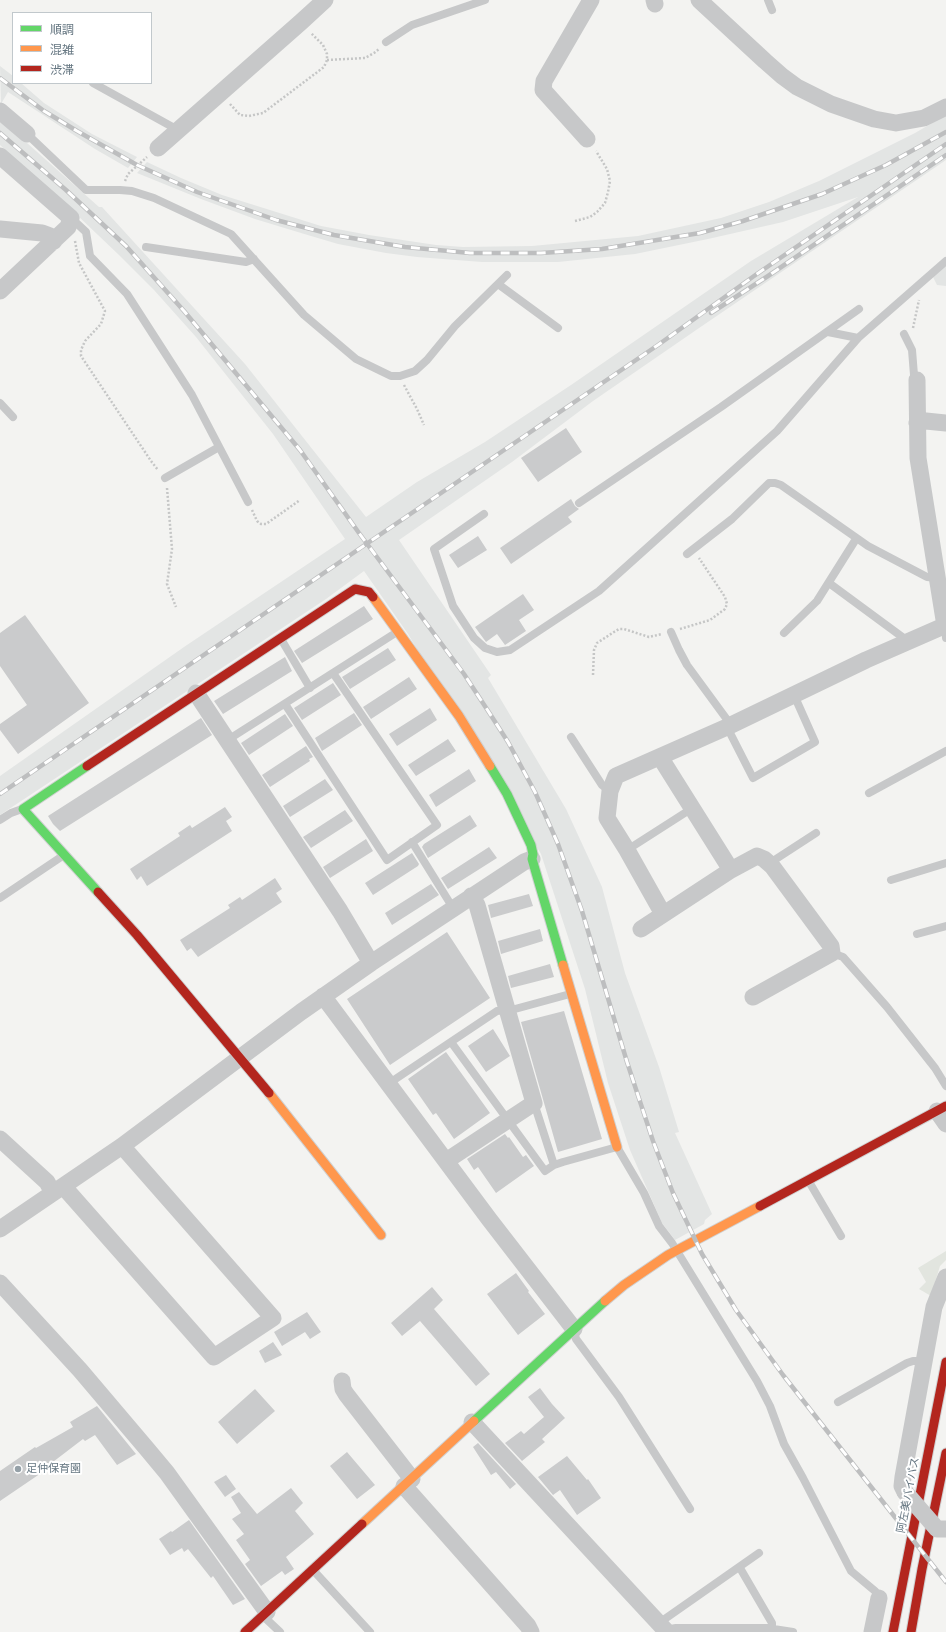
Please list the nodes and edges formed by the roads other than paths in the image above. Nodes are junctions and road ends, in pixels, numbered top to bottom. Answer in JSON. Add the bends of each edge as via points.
{"nodes":[{"id":1,"x":325,"y":0,"type":"edge"},
{"id":2,"x":471,"y":0,"type":"edge"},
{"id":3,"x":485,"y":0,"type":"edge"},
{"id":4,"x":591,"y":0,"type":"edge"},
{"id":5,"x":699,"y":0,"type":"edge"},
{"id":6,"x":768,"y":0,"type":"edge"},
{"id":7,"x":465,"y":7,"type":"junction"},
{"id":8,"x":772,"y":10,"type":"dead end"},
{"id":9,"x":386,"y":42,"type":"road end"},
{"id":10,"x":95,"y":84,"type":"edge"},
{"id":11,"x":946,"y":107,"type":"edge"},
{"id":12,"x":0,"y":111,"type":"edge"},
{"id":13,"x":178,"y":130,"type":"junction"},
{"id":14,"x":27,"y":134,"type":"joint"},
{"id":15,"x":587,"y":139,"type":"road end"},
{"id":16,"x":158,"y":148,"type":"road end"},
{"id":17,"x":0,"y":156,"type":"edge"},
{"id":18,"x":71,"y":218,"type":"junction"},
{"id":19,"x":0,"y":229,"type":"edge"},
{"id":20,"x":54,"y":240,"type":"junction"},
{"id":21,"x":146,"y":247,"type":"dead end"},
{"id":22,"x":254,"y":259,"type":"junction"},
{"id":23,"x":946,"y":261,"type":"edge"},
{"id":24,"x":507,"y":275,"type":"dead end"},
{"id":25,"x":498,"y":284,"type":"junction"},
{"id":26,"x":0,"y":292,"type":"edge"},
{"id":27,"x":859,"y":309,"type":"dead end"},
{"id":28,"x":558,"y":328,"type":"dead end"},
{"id":29,"x":828,"y":332,"type":"junction"},
{"id":30,"x":858,"y":338,"type":"junction"},
{"id":31,"x":906,"y":338,"type":"road end"},
{"id":32,"x":917,"y":380,"type":"joint"},
{"id":33,"x":0,"y":403,"type":"edge"},
{"id":34,"x":13,"y":417,"type":"dead end"},
{"id":35,"x":917,"y":423,"type":"junction"},
{"id":36,"x":946,"y":423,"type":"edge"},
{"id":37,"x":219,"y":447,"type":"junction"},
{"id":38,"x":165,"y":478,"type":"road end"},
{"id":39,"x":248,"y":502,"type":"road end"},
{"id":40,"x":579,"y":504,"type":"dead end"},
{"id":41,"x":484,"y":514,"type":"dead end"},
{"id":42,"x":856,"y":538,"type":"junction"},
{"id":43,"x":690,"y":552,"type":"road end"},
{"id":44,"x":937,"y":578,"type":"junction"},
{"id":45,"x":829,"y":583,"type":"junction"},
{"id":46,"x":946,"y":630,"type":"edge"},
{"id":47,"x":398,"y":632,"type":"junction"},
{"id":48,"x":671,"y":632,"type":"road end"},
{"id":49,"x":784,"y":633,"type":"dead end"},
{"id":50,"x":280,"y":639,"type":"junction"},
{"id":51,"x":907,"y":643,"type":"junction"},
{"id":52,"x":333,"y":673,"type":"junction"},
{"id":53,"x":310,"y":688,"type":"junction"},
{"id":54,"x":196,"y":693,"type":"junction"},
{"id":55,"x":794,"y":695,"type":"junction"},
{"id":56,"x":285,"y":704,"type":"junction"},
{"id":57,"x":729,"y":726,"type":"junction"},
{"id":58,"x":571,"y":738,"type":"dead end"},
{"id":59,"x":226,"y":741,"type":"junction"},
{"id":60,"x":946,"y":751,"type":"edge"},
{"id":61,"x":660,"y":757,"type":"junction"},
{"id":62,"x":610,"y":791,"type":"junction"},
{"id":63,"x":869,"y":793,"type":"dead end"},
{"id":64,"x":23,"y":809,"type":"junction"},
{"id":65,"x":691,"y":809,"type":"junction"},
{"id":66,"x":0,"y":820,"type":"edge"},
{"id":67,"x":816,"y":833,"type":"dead end"},
{"id":68,"x":412,"y":842,"type":"junction"},
{"id":69,"x":627,"y":850,"type":"junction"},
{"id":70,"x":65,"y":854,"type":"junction"},
{"id":71,"x":532,"y":859,"type":"junction"},
{"id":72,"x":946,"y":863,"type":"edge"},
{"id":73,"x":772,"y":866,"type":"junction"},
{"id":74,"x":731,"y":870,"type":"junction"},
{"id":75,"x":891,"y":880,"type":"dead end"},
{"id":76,"x":471,"y":896,"type":"junction"},
{"id":77,"x":0,"y":898,"type":"edge"},
{"id":78,"x":454,"y":908,"type":"junction"},
{"id":79,"x":662,"y":914,"type":"junction"},
{"id":80,"x":946,"y":926,"type":"edge"},
{"id":81,"x":641,"y":929,"type":"dead end"},
{"id":82,"x":917,"y":934,"type":"dead end"},
{"id":83,"x":832,"y":953,"type":"junction"},
{"id":84,"x":371,"y":963,"type":"junction"},
{"id":85,"x":571,"y":994,"type":"junction"},
{"id":86,"x":323,"y":996,"type":"junction"},
{"id":87,"x":752,"y":997,"type":"dead end"},
{"id":88,"x":507,"y":1010,"type":"junction"},
{"id":89,"x":451,"y":1042,"type":"junction"},
{"id":90,"x":240,"y":1058,"type":"junction"},
{"id":91,"x":388,"y":1084,"type":"junction"},
{"id":92,"x":946,"y":1086,"type":"edge"},
{"id":93,"x":534,"y":1103,"type":"junction"},
{"id":94,"x":943,"y":1114,"type":"edge"},
{"id":95,"x":509,"y":1120,"type":"junction"},
{"id":96,"x":0,"y":1138,"type":"edge"},
{"id":97,"x":122,"y":1146,"type":"junction"},
{"id":98,"x":617,"y":1148,"type":"junction"},
{"id":99,"x":446,"y":1162,"type":"junction"},
{"id":100,"x":554,"y":1165,"type":"junction"},
{"id":101,"x":808,"y":1180,"type":"junction"},
{"id":102,"x":58,"y":1189,"type":"junction"},
{"id":103,"x":0,"y":1229,"type":"edge"},
{"id":104,"x":381,"y":1235,"type":"dead end"},
{"id":105,"x":841,"y":1236,"type":"dead end"},
{"id":106,"x":676,"y":1251,"type":"junction"},
{"id":107,"x":946,"y":1277,"type":"edge"},
{"id":108,"x":0,"y":1283,"type":"edge"},
{"id":109,"x":574,"y":1329,"type":"junction"},
{"id":110,"x":925,"y":1361,"type":"junction"},
{"id":111,"x":946,"y":1362,"type":"edge"},
{"id":112,"x":342,"y":1381,"type":"dead end"},
{"id":113,"x":838,"y":1402,"type":"dead end"},
{"id":114,"x":472,"y":1422,"type":"junction"},
{"id":115,"x":946,"y":1453,"type":"edge"},
{"id":116,"x":408,"y":1482,"type":"junction"},
{"id":117,"x":690,"y":1509,"type":"dead end"},
{"id":118,"x":946,"y":1529,"type":"edge"},
{"id":119,"x":759,"y":1553,"type":"dead end"},
{"id":120,"x":740,"y":1568,"type":"junction"},
{"id":121,"x":312,"y":1569,"type":"junction"},
{"id":122,"x":879,"y":1598,"type":"joint"},
{"id":123,"x":265,"y":1614,"type":"junction"},
{"id":124,"x":664,"y":1628,"type":"edge"},
{"id":125,"x":772,"y":1628,"type":"junction"},
{"id":126,"x":245,"y":1632,"type":"edge"},
{"id":127,"x":280,"y":1632,"type":"edge"},
{"id":128,"x":370,"y":1632,"type":"edge"},
{"id":129,"x":531,"y":1632,"type":"edge"},
{"id":130,"x":793,"y":1632,"type":"edge"},
{"id":131,"x":872,"y":1632,"type":"edge"},
{"id":132,"x":893,"y":1632,"type":"edge"},
{"id":133,"x":912,"y":1632,"type":"edge"}],
"edges":[{"from":1,"to":13,"type":"street"},
{"from":2,"to":7,"type":"lane"},
{"from":3,"to":7,"type":"lane"},
{"from":4,"to":15,"type":"street","via":[[544,81],[543,90]]},
{"from":5,"to":11,"type":"street","via":[[782,76],[797,87],[831,104],[874,119],[896,122],[924,118]]},
{"from":6,"to":8,"type":"lane"},
{"from":7,"to":9,"type":"lane","via":[[412,25]]},
{"from":10,"to":13,"type":"lane"},
{"from":12,"to":14,"type":"street"},
{"from":13,"to":16,"type":"street"},
{"from":14,"to":22,"type":"lane","via":[[86,190],[132,191],[154,198],[231,234]]},
{"from":17,"to":18,"type":"street"},
{"from":18,"to":20,"type":"street","via":[[68,227]]},
{"from":18,"to":37,"type":"lane","via":[[86,232],[90,256],[127,294],[192,395]]},
{"from":19,"to":20,"type":"street","via":[[42,232]]},
{"from":20,"to":26,"type":"street"},
{"from":21,"to":22,"type":"lane","via":[[246,262]]},
{"from":22,"to":25,"type":"lane","via":[[304,315],[356,359],[391,376],[415,371],[455,326]]},
{"from":23,"to":30,"type":"lane"},
{"from":24,"to":25,"type":"lane"},
{"from":25,"to":28,"type":"lane"},
{"from":27,"to":29,"type":"lane"},
{"from":29,"to":30,"type":"lane"},
{"from":29,"to":40,"type":"lane"},
{"from":30,"to":41,"type":"lane","via":[[777,431],[599,591],[510,650],[497,652],[485,648],[474,638],[452,606],[434,549]]},
{"from":31,"to":32,"type":"lane","via":[[912,350],[914,375]]},
{"from":32,"to":35,"type":"street"},
{"from":33,"to":34,"type":"lane"},
{"from":35,"to":36,"type":"street"},
{"from":35,"to":44,"type":"street","via":[[918,458]]},
{"from":37,"to":38,"type":"lane"},
{"from":37,"to":39,"type":"lane"},
{"from":42,"to":43,"type":"lane","via":[[782,485],[769,483],[732,519]]},
{"from":42,"to":44,"type":"lane","via":[[927,577]]},
{"from":42,"to":45,"type":"lane"},
{"from":44,"to":46,"type":"street"},
{"from":45,"to":49,"type":"lane","via":[[817,601]]},
{"from":45,"to":51,"type":"lane"},
{"from":46,"to":51,"type":"street"},
{"from":47,"to":50,"type":"street","via":[[369,592],[356,589]]},
{"from":47,"to":52,"type":"lane"},
{"from":47,"to":71,"type":"street","via":[[460,716],[507,794],[531,845]]},
{"from":48,"to":57,"type":"lane","via":[[687,665]]},
{"from":50,"to":53,"type":"lane"},
{"from":50,"to":54,"type":"street"},
{"from":51,"to":55,"type":"street"},
{"from":52,"to":53,"type":"lane"},
{"from":52,"to":68,"type":"lane","via":[[437,825]]},
{"from":53,"to":56,"type":"lane"},
{"from":54,"to":59,"type":"street"},
{"from":54,"to":64,"type":"street"},
{"from":55,"to":57,"type":"street"},
{"from":55,"to":57,"type":"lane","via":[[816,742],[753,778]]},
{"from":56,"to":59,"type":"lane"},
{"from":56,"to":68,"type":"lane","via":[[387,860]]},
{"from":57,"to":61,"type":"street"},
{"from":58,"to":62,"type":"lane","via":[[602,785]]},
{"from":59,"to":84,"type":"street","via":[[340,911]]},
{"from":60,"to":63,"type":"lane"},
{"from":61,"to":62,"type":"street","via":[[616,776]]},
{"from":61,"to":65,"type":"street"},
{"from":62,"to":69,"type":"street","via":[[607,818]]},
{"from":64,"to":66,"type":"lane"},
{"from":64,"to":70,"type":"street"},
{"from":65,"to":69,"type":"lane"},
{"from":65,"to":74,"type":"street"},
{"from":67,"to":73,"type":"lane","via":[[776,859]]},
{"from":68,"to":78,"type":"lane"},
{"from":69,"to":79,"type":"street"},
{"from":70,"to":77,"type":"lane"},
{"from":70,"to":90,"type":"street"},
{"from":71,"to":76,"type":"street"},
{"from":71,"to":85,"type":"street"},
{"from":72,"to":75,"type":"lane"},
{"from":73,"to":74,"type":"street","via":[[757,856]]},
{"from":73,"to":83,"type":"street","via":[[831,946]]},
{"from":74,"to":79,"type":"street"},
{"from":76,"to":78,"type":"street"},
{"from":76,"to":88,"type":"street","via":[[476,905]]},
{"from":78,"to":84,"type":"street"},
{"from":79,"to":81,"type":"street"},
{"from":80,"to":82,"type":"lane"},
{"from":83,"to":87,"type":"street"},
{"from":83,"to":92,"type":"lane","via":[[843,957],[887,1007]]},
{"from":84,"to":86,"type":"street"},
{"from":85,"to":88,"type":"lane"},
{"from":85,"to":98,"type":"street"},
{"from":86,"to":90,"type":"street"},
{"from":86,"to":91,"type":"street"},
{"from":88,"to":89,"type":"lane","via":[[497,1011]]},
{"from":88,"to":93,"type":"street"},
{"from":89,"to":91,"type":"lane"},
{"from":89,"to":95,"type":"lane"},
{"from":90,"to":97,"type":"street"},
{"from":90,"to":104,"type":"street"},
{"from":91,"to":99,"type":"street"},
{"from":93,"to":95,"type":"street"},
{"from":93,"to":100,"type":"lane"},
{"from":94,"to":101,"type":"street"},
{"from":95,"to":99,"type":"street"},
{"from":95,"to":100,"type":"lane","via":[[545,1171]]},
{"from":96,"to":102,"type":"street","via":[[47,1182]]},
{"from":97,"to":102,"type":"street"},
{"from":97,"to":102,"type":"street","via":[[273,1318],[214,1357]]},
{"from":98,"to":100,"type":"lane"},
{"from":98,"to":106,"type":"lane","via":[[644,1193],[659,1226]]},
{"from":99,"to":109,"type":"street"},
{"from":101,"to":105,"type":"lane"},
{"from":101,"to":106,"type":"street"},
{"from":102,"to":103,"type":"street"},
{"from":106,"to":109,"type":"street","via":[[624,1285]]},
{"from":106,"to":122,"type":"lane","via":[[770,1406],[784,1444],[851,1571],[875,1591]]},
{"from":107,"to":110,"type":"street","via":[[934,1308]]},
{"from":108,"to":123,"type":"street","via":[[80,1370],[167,1473]]},
{"from":109,"to":114,"type":"street"},
{"from":109,"to":117,"type":"lane","via":[[576,1339],[619,1397]]},
{"from":110,"to":113,"type":"lane","via":[[907,1363]]},
{"from":110,"to":118,"type":"street","bridge":true,"via":[[902,1486],[937,1529]]},
{"from":111,"to":132,"type":"street","name":"阿左美バイパス"},
{"from":112,"to":116,"type":"street","via":[[346,1394]]},
{"from":114,"to":116,"type":"street"},
{"from":114,"to":124,"type":"street"},
{"from":115,"to":133,"type":"street"},
{"from":116,"to":121,"type":"street"},
{"from":116,"to":129,"type":"street"},
{"from":119,"to":120,"type":"lane"},
{"from":120,"to":124,"type":"lane"},
{"from":120,"to":125,"type":"lane","via":[[772,1622]]},
{"from":121,"to":123,"type":"street"},
{"from":121,"to":128,"type":"lane"},
{"from":122,"to":131,"type":"street"},
{"from":123,"to":126,"type":"street"},
{"from":123,"to":127,"type":"lane"},
{"from":124,"to":125,"type":"lane"},
{"from":125,"to":130,"type":"lane"}]}
